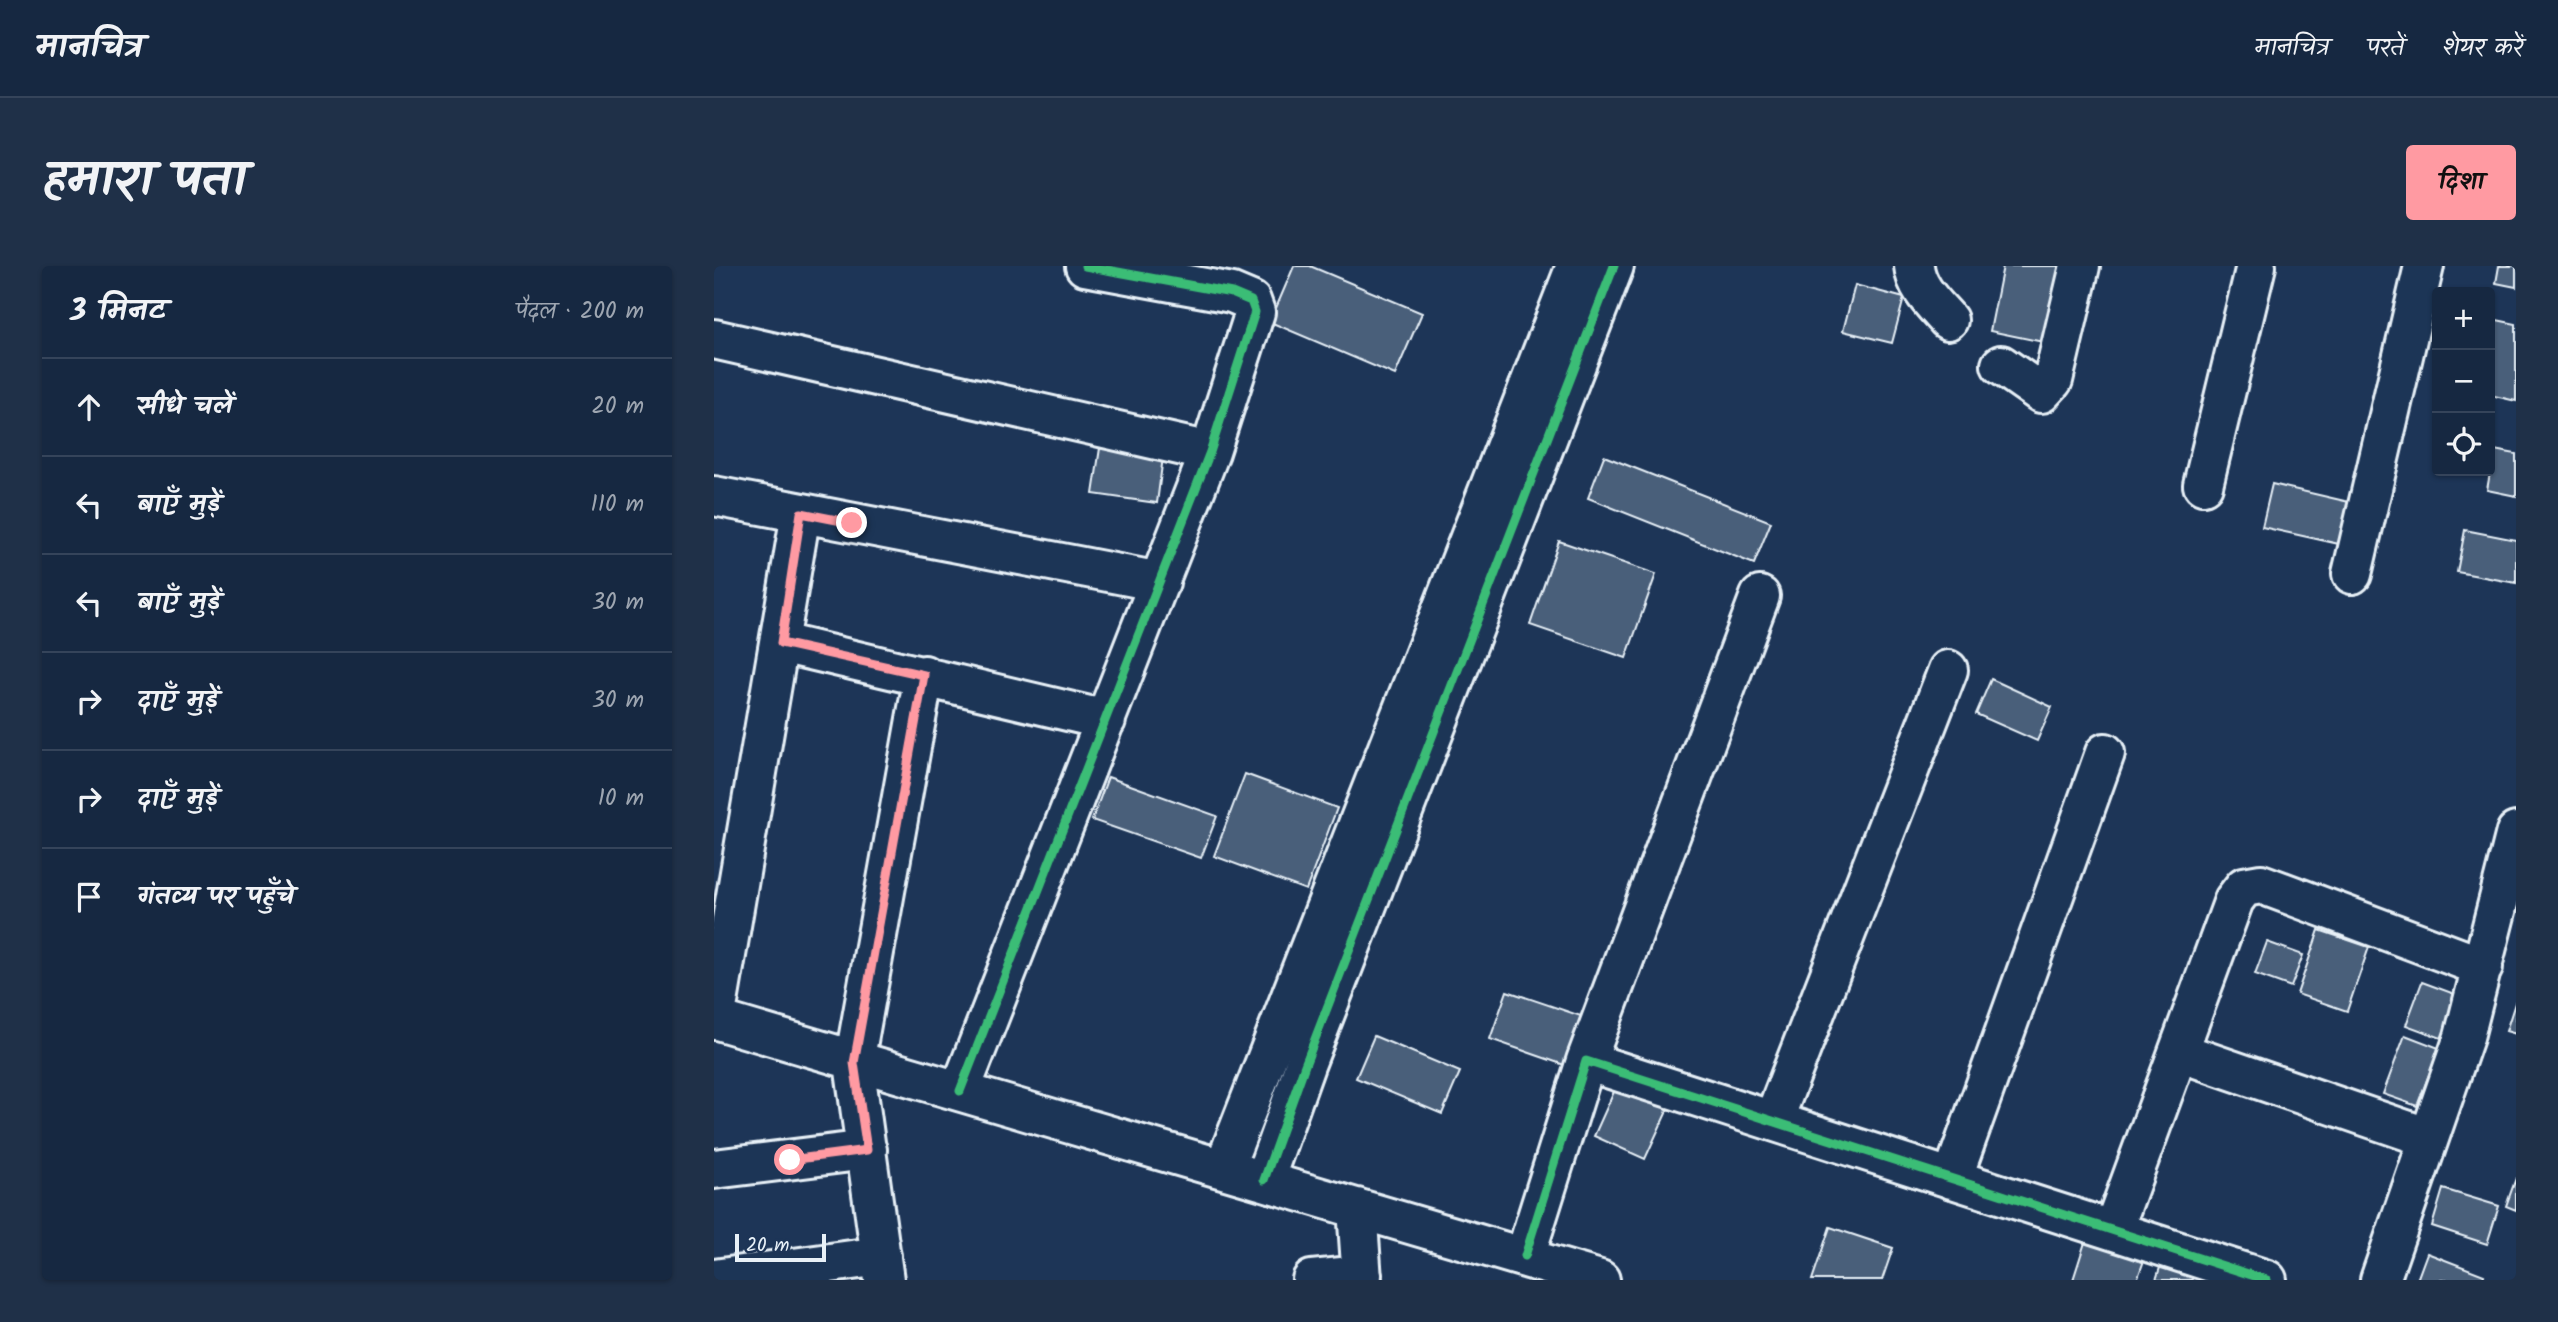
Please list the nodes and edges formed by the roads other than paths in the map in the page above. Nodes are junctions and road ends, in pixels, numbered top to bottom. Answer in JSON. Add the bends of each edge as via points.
{"nodes":[{"id":1,"x":1085,"y":266,"type":"edge"},
{"id":2,"x":1199,"y":266,"type":"edge"},
{"id":3,"x":1576,"y":266,"type":"edge"},
{"id":4,"x":1614,"y":266,"type":"edge"},
{"id":5,"x":1914,"y":266,"type":"edge"},
{"id":6,"x":2080,"y":266,"type":"edge"},
{"id":7,"x":2256,"y":266,"type":"edge"},
{"id":8,"x":2424,"y":266,"type":"edge"},
{"id":9,"x":1244,"y":296,"type":"junction"},
{"id":10,"x":1948,"y":320,"type":"dead end"},
{"id":11,"x":714,"y":339,"type":"edge"},
{"id":12,"x":2001,"y":365,"type":"dead end"},
{"id":13,"x":1210,"y":452,"type":"junction"},
{"id":14,"x":2203,"y":485,"type":"dead end"},
{"id":15,"x":714,"y":496,"type":"edge"},
{"id":16,"x":801,"y":513,"type":"junction"},
{"id":17,"x":2352,"y":574,"type":"dead end"},
{"id":18,"x":1160,"y":582,"type":"junction"},
{"id":19,"x":1760,"y":596,"type":"dead end"},
{"id":20,"x":781,"y":643,"type":"junction"},
{"id":21,"x":1948,"y":670,"type":"dead end"},
{"id":22,"x":924,"y":675,"type":"junction"},
{"id":23,"x":1106,"y":720,"type":"junction"},
{"id":24,"x":2105,"y":753,"type":"dead end"},
{"id":25,"x":2516,"y":832,"type":"edge"},
{"id":26,"x":2483,"y":967,"type":"junction"},
{"id":27,"x":715,"y":1020,"type":"edge"},
{"id":28,"x":2179,"y":1052,"type":"junction"},
{"id":29,"x":1586,"y":1061,"type":"junction"},
{"id":30,"x":854,"y":1063,"type":"junction"},
{"id":31,"x":960,"y":1091,"type":"junction"},
{"id":32,"x":1773,"y":1121,"type":"junction"},
{"id":33,"x":2429,"y":1138,"type":"junction"},
{"id":34,"x":867,"y":1150,"type":"junction"},
{"id":35,"x":1224,"y":1168,"type":"junction"},
{"id":36,"x":714,"y":1170,"type":"edge"},
{"id":37,"x":1952,"y":1179,"type":"junction"},
{"id":38,"x":1264,"y":1180,"type":"junction"},
{"id":39,"x":1357,"y":1208,"type":"junction"},
{"id":40,"x":2113,"y":1230,"type":"junction"},
{"id":41,"x":1525,"y":1256,"type":"junction"},
{"id":42,"x":883,"y":1268,"type":"edge"},
{"id":43,"x":1362,"y":1278,"type":"edge"},
{"id":44,"x":714,"y":1279,"type":"edge"},
{"id":45,"x":1312,"y":1280,"type":"edge"},
{"id":46,"x":1600,"y":1280,"type":"edge"},
{"id":47,"x":2267,"y":1280,"type":"edge"},
{"id":48,"x":2380,"y":1280,"type":"edge"}],
"edges":[{"from":1,"to":9,"type":"street"},
{"from":2,"to":9,"type":"street"},
{"from":3,"to":35,"type":"street"},
{"from":4,"to":38,"type":"street"},
{"from":5,"to":10,"type":"street","via":[[1924,293]]},
{"from":6,"to":12,"type":"street","via":[[2053,380],[2041,393]]},
{"from":7,"to":14,"type":"street"},
{"from":8,"to":17,"type":"street"},
{"from":9,"to":13,"type":"street","via":[[1253,305],[1253,321]]},
{"from":11,"to":13,"type":"street"},
{"from":13,"to":18,"type":"street"},
{"from":15,"to":16,"type":"street"},
{"from":16,"to":18,"type":"street"},
{"from":16,"to":20,"type":"street"},
{"from":18,"to":23,"type":"street"},
{"from":19,"to":29,"type":"street"},
{"from":20,"to":22,"type":"street"},
{"from":20,"to":27,"type":"street"},
{"from":21,"to":32,"type":"street"},
{"from":22,"to":23,"type":"street"},
{"from":22,"to":30,"type":"street"},
{"from":23,"to":31,"type":"street"},
{"from":24,"to":37,"type":"street"},
{"from":25,"to":26,"type":"street"},
{"from":26,"to":28,"type":"street","via":[[2261,884],[2244,887],[2234,900]]},
{"from":26,"to":33,"type":"street"},
{"from":27,"to":30,"type":"street"},
{"from":28,"to":33,"type":"street"},
{"from":28,"to":40,"type":"street"},
{"from":29,"to":32,"type":"street"},
{"from":29,"to":41,"type":"street"},
{"from":30,"to":31,"type":"street"},
{"from":30,"to":34,"type":"street"},
{"from":31,"to":35,"type":"street"},
{"from":32,"to":37,"type":"street"},
{"from":33,"to":48,"type":"street"},
{"from":34,"to":36,"type":"street"},
{"from":34,"to":42,"type":"street"},
{"from":35,"to":38,"type":"street"},
{"from":37,"to":40,"type":"street"},
{"from":38,"to":39,"type":"street"},
{"from":39,"to":41,"type":"street"},
{"from":39,"to":43,"type":"street"},
{"from":40,"to":47,"type":"street"},
{"from":41,"to":46,"type":"street"},
{"from":42,"to":44,"type":"street"},
{"from":43,"to":45,"type":"street"}]}
